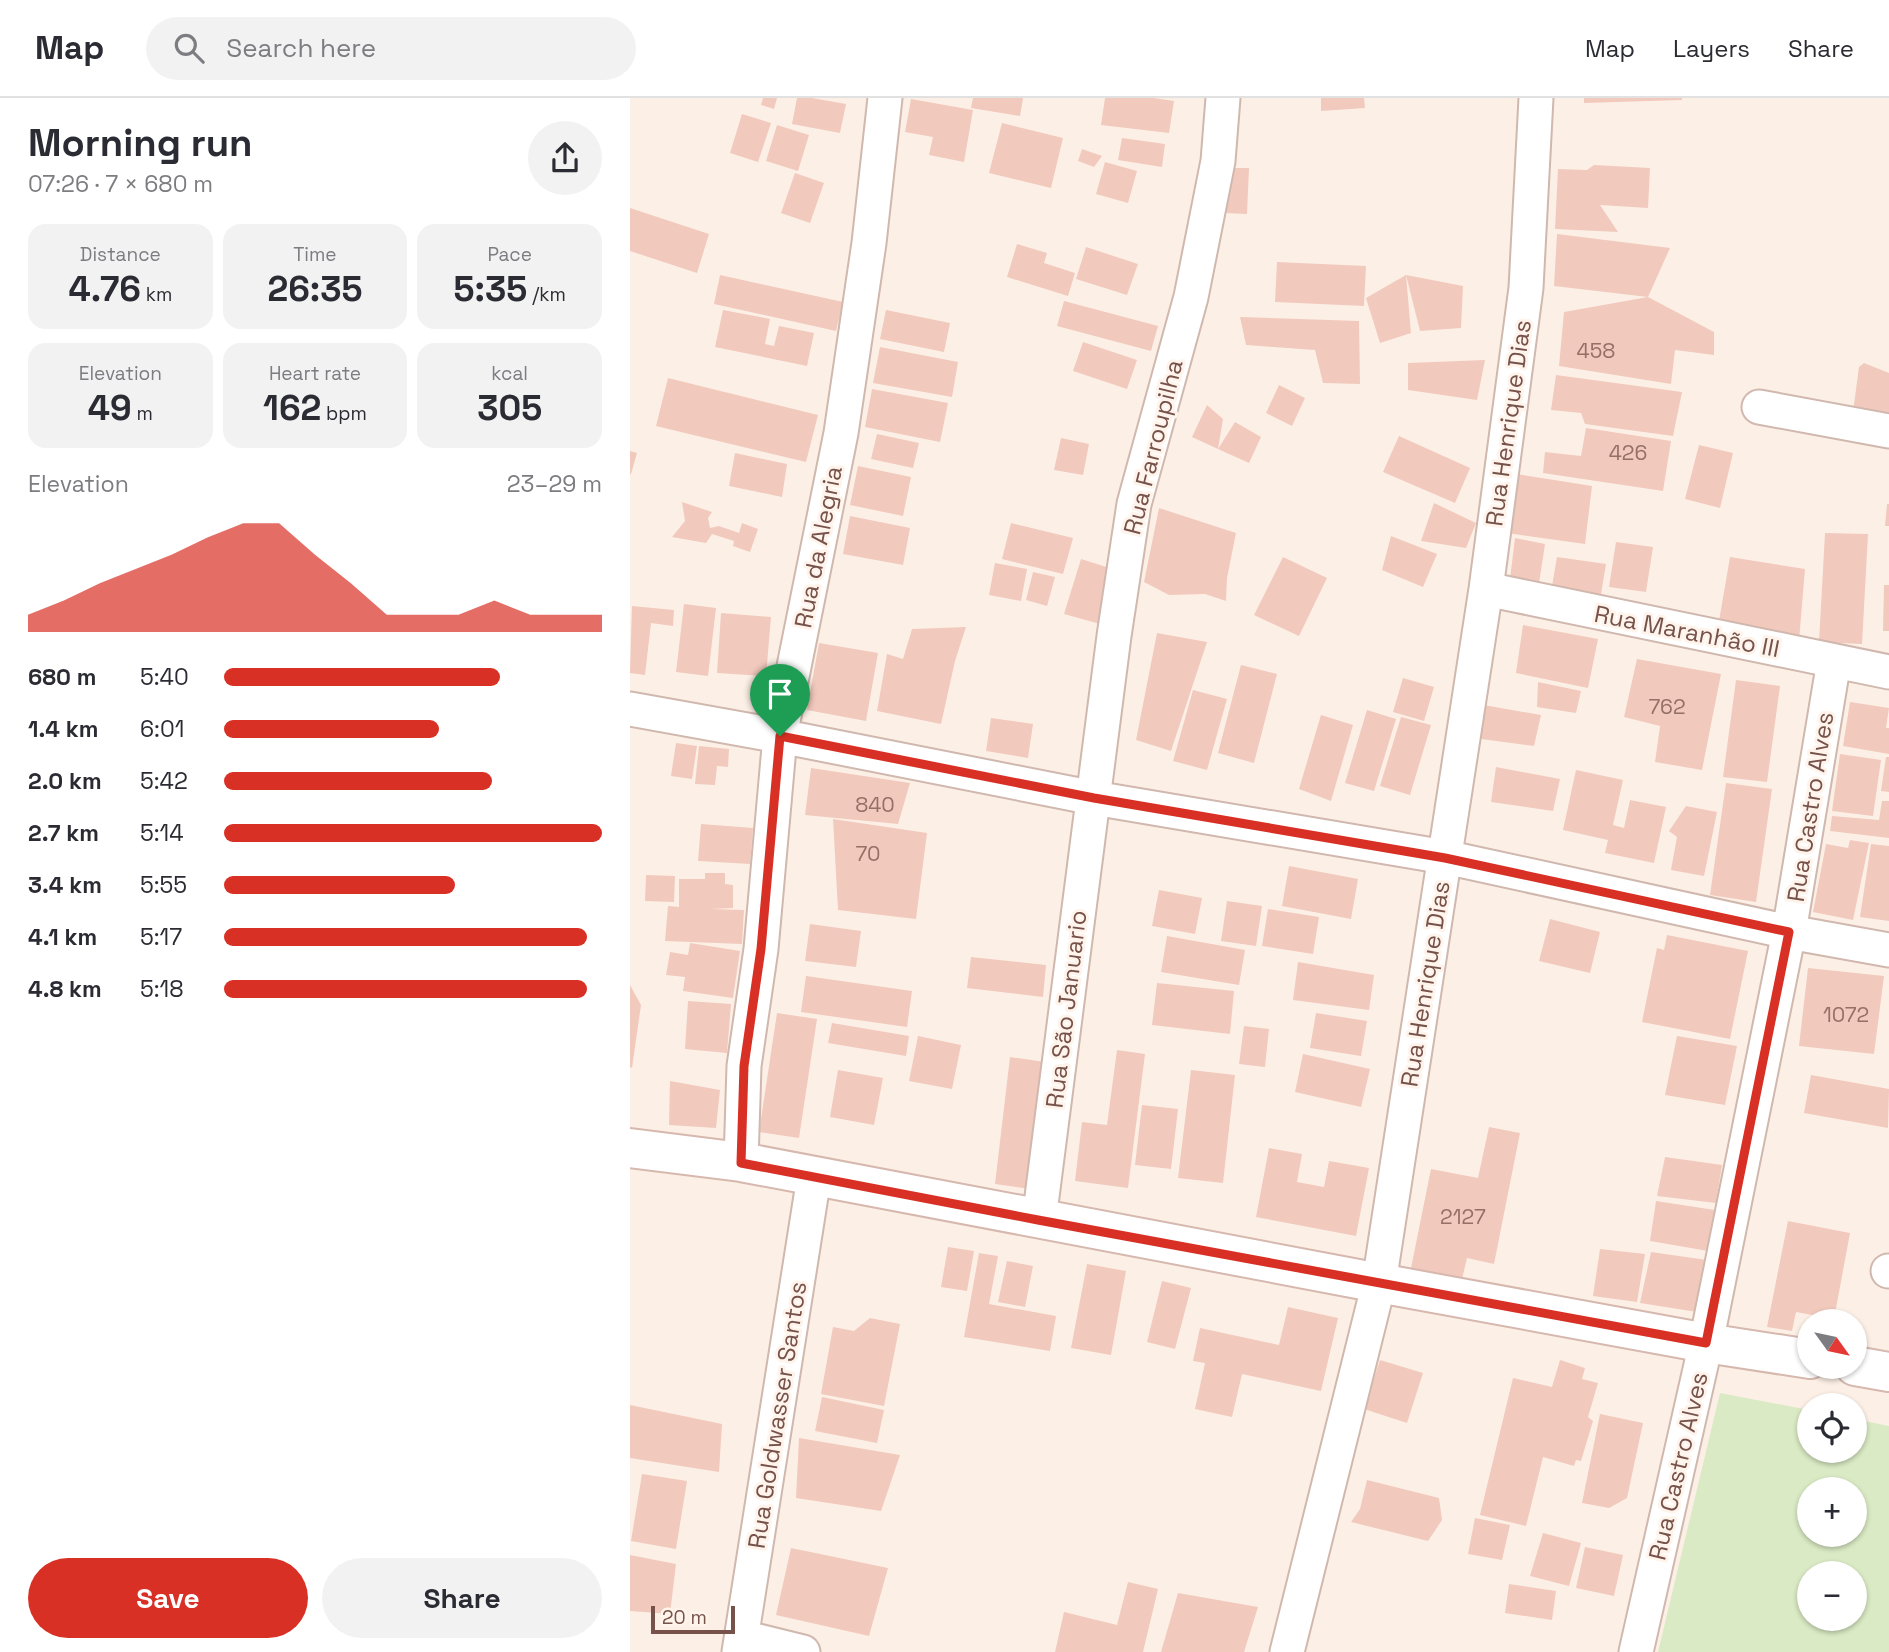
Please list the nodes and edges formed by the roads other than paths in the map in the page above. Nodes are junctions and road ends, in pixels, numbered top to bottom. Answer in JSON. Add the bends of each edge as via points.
{"nodes":[{"id":1,"x":885,"y":98,"type":"edge"},
{"id":2,"x":1223,"y":98,"type":"edge"},
{"id":3,"x":1536,"y":98,"type":"edge"},
{"id":4,"x":1759,"y":407,"type":"dead end"},
{"id":5,"x":1889,"y":430,"type":"edge"},
{"id":6,"x":1486,"y":589,"type":"junction"},
{"id":7,"x":1834,"y":661,"type":"junction"},
{"id":8,"x":1889,"y":672,"type":"edge"},
{"id":9,"x":630,"y":709,"type":"edge"},
{"id":10,"x":780,"y":736,"type":"junction"},
{"id":11,"x":1094,"y":798,"type":"junction"},
{"id":12,"x":1445,"y":858,"type":"junction"},
{"id":13,"x":1789,"y":932,"type":"junction"},
{"id":14,"x":1889,"y":950,"type":"edge"},
{"id":15,"x":630,"y":1147,"type":"edge"},
{"id":16,"x":741,"y":1163,"type":"junction"},
{"id":17,"x":814,"y":1178,"type":"junction"},
{"id":18,"x":1038,"y":1220,"type":"junction"},
{"id":19,"x":1379,"y":1283,"type":"junction"},
{"id":20,"x":1706,"y":1343,"type":"junction"},
{"id":21,"x":1797,"y":1357,"type":"edge"},
{"id":22,"x":1867,"y":1368,"type":"edge"},
{"id":23,"x":1889,"y":1372,"type":"edge"},
{"id":24,"x":741,"y":1644,"type":"edge"},
{"id":25,"x":803,"y":1652,"type":"edge"},
{"id":26,"x":1287,"y":1652,"type":"edge"},
{"id":27,"x":1636,"y":1652,"type":"edge"}],
"edges":[{"from":1,"to":10,"type":"street","name":"Rua da Alegria","via":[[841,433]]},
{"from":2,"to":11,"type":"street","name":"Rua Farroupilha","via":[[1217,161],[1191,297],[1135,504]]},
{"from":3,"to":6,"type":"street","name":"Rua Henrique Dias","via":[[1526,288]]},
{"from":4,"to":5,"type":"street"},
{"from":6,"to":7,"type":"street","name":"Rua Maranhão III"},
{"from":6,"to":12,"type":"street","name":"Rua Henrique Dias"},
{"from":7,"to":8,"type":"street","name":"Rua Maranhão III"},
{"from":7,"to":13,"type":"street","name":"Rua Castro Alves"},
{"from":9,"to":10,"type":"street"},
{"from":10,"to":11,"type":"street"},
{"from":10,"to":16,"type":"street","name":"Rua da Alegria","via":[[761,949],[744,1066]]},
{"from":11,"to":12,"type":"street"},
{"from":11,"to":18,"type":"street","name":"Rua São Januario"},
{"from":12,"to":13,"type":"street"},
{"from":12,"to":19,"type":"street","name":"Rua Henrique Dias"},
{"from":13,"to":14,"type":"street"},
{"from":13,"to":20,"type":"street","name":"Rua Castro Alves"},
{"from":15,"to":16,"type":"street"},
{"from":16,"to":17,"type":"street"},
{"from":17,"to":18,"type":"street"},
{"from":17,"to":24,"type":"street","name":"Rua Goldwasser Santos"},
{"from":18,"to":19,"type":"street"},
{"from":19,"to":20,"type":"street"},
{"from":19,"to":26,"type":"street","name":"Rua Henrique Dias"},
{"from":20,"to":21,"type":"street"},
{"from":20,"to":27,"type":"street","name":"Rua Castro Alves"},
{"from":22,"to":23,"type":"street"},
{"from":24,"to":25,"type":"street"}]}
